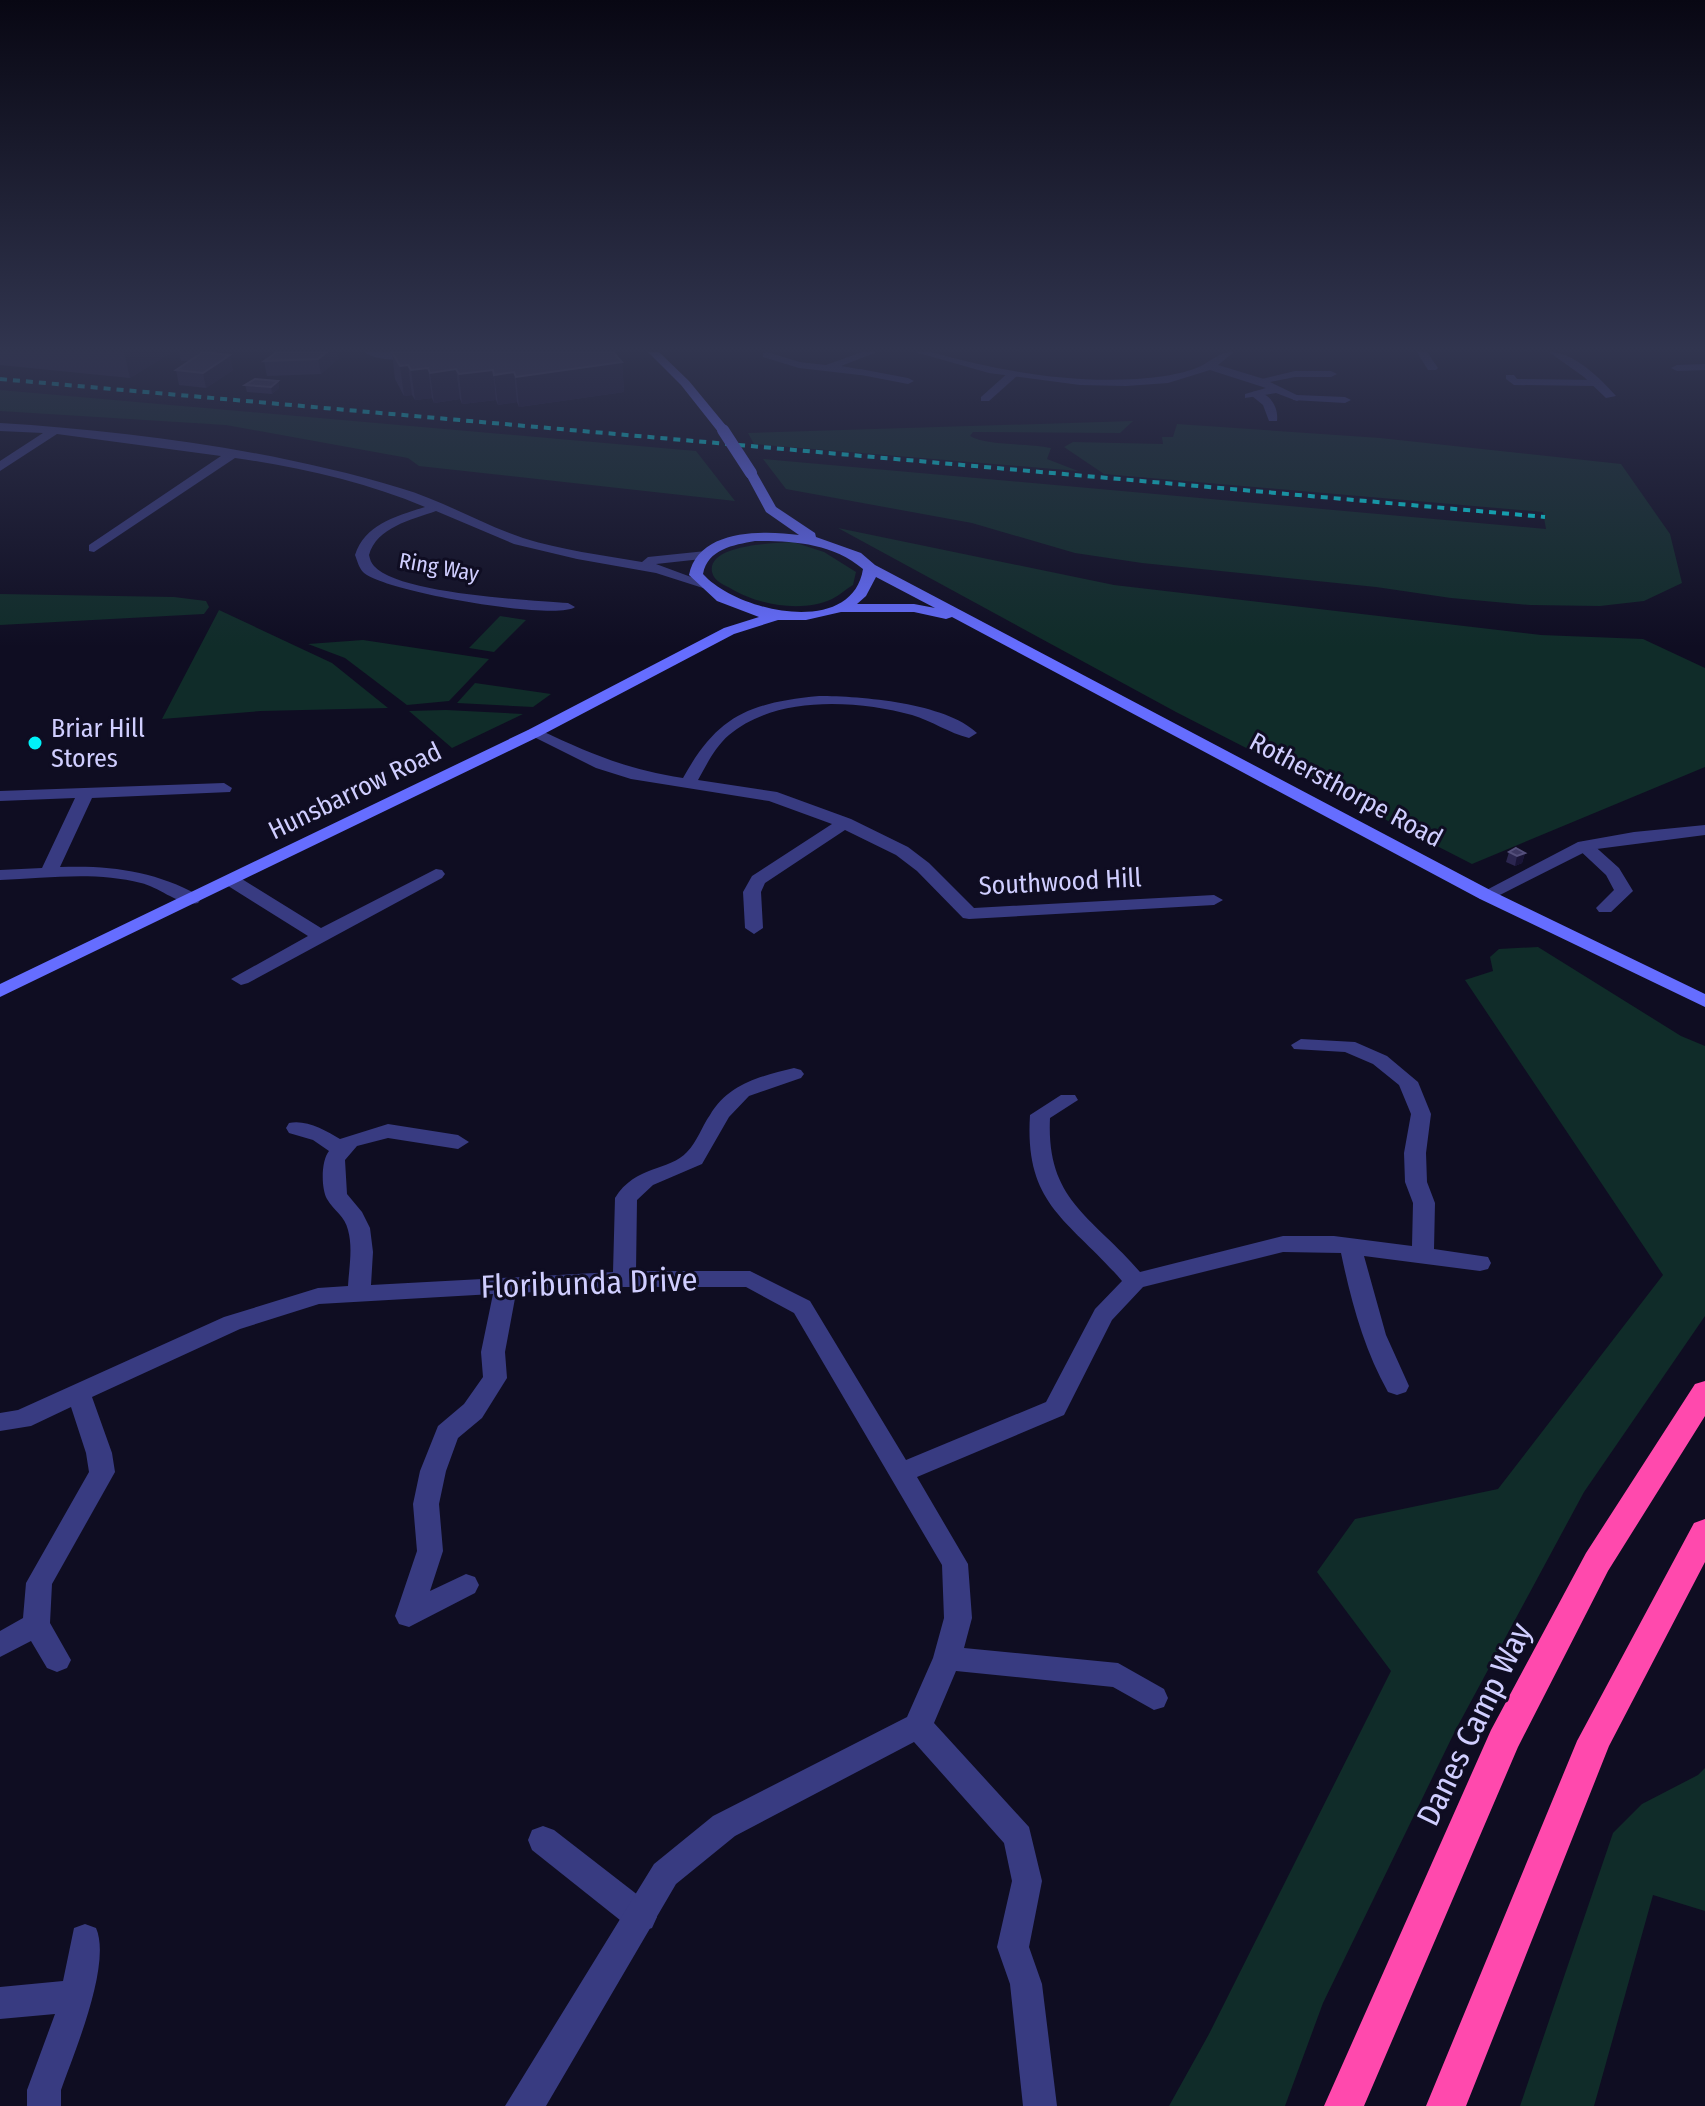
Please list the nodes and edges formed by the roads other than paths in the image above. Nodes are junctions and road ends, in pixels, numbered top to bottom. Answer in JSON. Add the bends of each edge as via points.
{"nodes":[{"id":1,"x":25,"y":450,"type":"edge"},
{"id":2,"x":213,"y":450,"type":"edge"},
{"id":3,"x":736,"y":450,"type":"edge"},
{"id":4,"x":234,"y":453,"type":"junction"},
{"id":5,"x":0,"y":467,"type":"edge"},
{"id":6,"x":436,"y":507,"type":"junction"},
{"id":7,"x":771,"y":509,"type":"junction"},
{"id":8,"x":744,"y":538,"type":"junction"},
{"id":9,"x":109,"y":539,"type":"junction"},
{"id":10,"x":818,"y":540,"type":"junction"},
{"id":11,"x":136,"y":542,"type":"dead end"},
{"id":12,"x":94,"y":548,"type":"dead end"},
{"id":13,"x":706,"y":555,"type":"junction"},
{"id":14,"x":620,"y":561,"type":"junction"},
{"id":15,"x":870,"y":568,"type":"junction"},
{"id":16,"x":703,"y":584,"type":"junction"},
{"id":17,"x":736,"y":605,"type":"junction"},
{"id":18,"x":568,"y":607,"type":"dead end"},
{"id":19,"x":835,"y":608,"type":"junction"},
{"id":20,"x":777,"y":616,"type":"junction"},
{"id":21,"x":966,"y":619,"type":"junction"},
{"id":22,"x":729,"y":631,"type":"junction"},
{"id":23,"x":534,"y":733,"type":"junction"},
{"id":24,"x":969,"y":733,"type":"dead end"},
{"id":25,"x":191,"y":769,"type":"dead end"},
{"id":26,"x":688,"y":783,"type":"junction"},
{"id":27,"x":224,"y":788,"type":"dead end"},
{"id":28,"x":183,"y":789,"type":"junction"},
{"id":29,"x":86,"y":793,"type":"junction"},
{"id":30,"x":0,"y":796,"type":"edge"},
{"id":31,"x":845,"y":823,"type":"junction"},
{"id":32,"x":1705,"y":830,"type":"edge"},
{"id":33,"x":1584,"y":846,"type":"junction"},
{"id":34,"x":48,"y":874,"type":"junction"},
{"id":35,"x":436,"y":874,"type":"dead end"},
{"id":36,"x":0,"y":875,"type":"edge"},
{"id":37,"x":231,"y":880,"type":"junction"},
{"id":38,"x":1486,"y":895,"type":"junction"},
{"id":39,"x":192,"y":899,"type":"junction"},
{"id":40,"x":1214,"y":900,"type":"dead end"},
{"id":41,"x":1605,"y":908,"type":"dead end"},
{"id":42,"x":754,"y":928,"type":"dead end"},
{"id":43,"x":321,"y":936,"type":"junction"},
{"id":44,"x":241,"y":979,"type":"dead end"},
{"id":45,"x":0,"y":991,"type":"edge"},
{"id":46,"x":1705,"y":1001,"type":"edge"},
{"id":47,"x":1301,"y":1045,"type":"dead end"},
{"id":48,"x":794,"y":1074,"type":"dead end"},
{"id":49,"x":1068,"y":1100,"type":"dead end"},
{"id":50,"x":296,"y":1128,"type":"dead end"},
{"id":51,"x":458,"y":1142,"type":"dead end"},
{"id":52,"x":342,"y":1150,"type":"junction"},
{"id":53,"x":1351,"y":1246,"type":"junction"},
{"id":54,"x":1423,"y":1255,"type":"junction"},
{"id":55,"x":1480,"y":1263,"type":"dead end"},
{"id":56,"x":624,"y":1279,"type":"junction"},
{"id":57,"x":1135,"y":1281,"type":"junction"},
{"id":58,"x":506,"y":1285,"type":"junction"},
{"id":59,"x":359,"y":1293,"type":"junction"},
{"id":60,"x":1397,"y":1386,"type":"dead end"},
{"id":61,"x":1705,"y":1392,"type":"edge"},
{"id":62,"x":78,"y":1393,"type":"junction"},
{"id":63,"x":0,"y":1422,"type":"edge"},
{"id":64,"x":901,"y":1473,"type":"junction"},
{"id":65,"x":1705,"y":1532,"type":"edge"},
{"id":66,"x":466,"y":1585,"type":"dead end"},
{"id":67,"x":36,"y":1624,"type":"junction"},
{"id":68,"x":0,"y":1645,"type":"edge"},
{"id":69,"x":947,"y":1658,"type":"junction"},
{"id":70,"x":57,"y":1660,"type":"dead end"},
{"id":71,"x":1154,"y":1698,"type":"dead end"},
{"id":72,"x":918,"y":1726,"type":"junction"},
{"id":73,"x":543,"y":1840,"type":"dead end"},
{"id":74,"x":641,"y":1917,"type":"junction"},
{"id":75,"x":85,"y":1939,"type":"dead end"},
{"id":76,"x":77,"y":1996,"type":"junction"},
{"id":77,"x":0,"y":2003,"type":"edge"},
{"id":78,"x":44,"y":2106,"type":"edge"},
{"id":79,"x":522,"y":2106,"type":"edge"},
{"id":80,"x":1040,"y":2106,"type":"edge"},
{"id":81,"x":1344,"y":2106,"type":"edge"},
{"id":82,"x":1446,"y":2106,"type":"edge"}],
"edges":[{"from":1,"to":5,"type":"street"},
{"from":2,"to":4,"type":"street","name":"Ring Way"},
{"from":3,"to":7,"type":"street","bridge":true},
{"from":4,"to":6,"type":"street","name":"Ring Way","via":[[342,475]]},
{"from":4,"to":9,"type":"street"},
{"from":6,"to":14,"type":"street","name":"Ring Way","via":[[519,541]]},
{"from":6,"to":18,"type":"street","name":"Ring Way","via":[[372,536],[362,553],[367,570],[418,590]]},
{"from":7,"to":8,"type":"street","via":[[758,529]]},
{"from":7,"to":10,"type":"street"},
{"from":8,"to":10,"type":"street","name":"Rothersthorpe Road"},
{"from":8,"to":13,"type":"street","name":"Rothersthorpe Road"},
{"from":9,"to":11,"type":"street"},
{"from":9,"to":12,"type":"street"},
{"from":10,"to":15,"type":"street","name":"Rothersthorpe Road","via":[[851,552]]},
{"from":13,"to":14,"type":"street"},
{"from":13,"to":16,"type":"street","via":[[696,575]]},
{"from":14,"to":16,"type":"street"},
{"from":15,"to":19,"type":"street","name":"Rothersthorpe Road","via":[[871,583],[864,592]]},
{"from":15,"to":21,"type":"street","name":"Rothersthorpe Road"},
{"from":16,"to":17,"type":"street","name":"Rothersthorpe Road"},
{"from":17,"to":20,"type":"street","name":"Rothersthorpe Road"},
{"from":17,"to":22,"type":"street"},
{"from":19,"to":20,"type":"street","name":"Rothersthorpe Road"},
{"from":19,"to":21,"type":"street","name":"Rothersthorpe Road","via":[[914,608]]},
{"from":20,"to":22,"type":"street","name":"Hunsbarrow Road"},
{"from":21,"to":38,"type":"street","name":"Rothersthorpe Road"},
{"from":22,"to":23,"type":"street","name":"Hunsbarrow Road"},
{"from":23,"to":26,"type":"street","name":"Southwood Hill","via":[[602,765]]},
{"from":23,"to":37,"type":"street","name":"Hunsbarrow Road"},
{"from":24,"to":26,"type":"street","via":[[884,704],[815,701],[782,706],[728,729],[711,745]]},
{"from":25,"to":28,"type":"street"},
{"from":26,"to":31,"type":"street","name":"Southwood Hill","via":[[771,796]]},
{"from":27,"to":28,"type":"street"},
{"from":28,"to":29,"type":"street"},
{"from":29,"to":30,"type":"street"},
{"from":29,"to":34,"type":"street"},
{"from":31,"to":40,"type":"street","name":"Southwood Hill","via":[[902,851],[969,914]]},
{"from":31,"to":42,"type":"street","via":[[758,880],[752,892]]},
{"from":32,"to":33,"type":"street"},
{"from":33,"to":38,"type":"street"},
{"from":33,"to":41,"type":"street","via":[[1613,872],[1624,891]]},
{"from":34,"to":36,"type":"street"},
{"from":34,"to":39,"type":"street","via":[[147,877]]},
{"from":35,"to":43,"type":"street"},
{"from":37,"to":39,"type":"street","name":"Hunsbarrow Road"},
{"from":37,"to":43,"type":"street"},
{"from":38,"to":46,"type":"street","name":"Rothersthorpe Road"},
{"from":39,"to":45,"type":"street","name":"Hunsbarrow Road"},
{"from":43,"to":44,"type":"street"},
{"from":47,"to":54,"type":"street","via":[[1348,1046],[1380,1060],[1408,1082],[1421,1114],[1415,1153],[1416,1182],[1424,1203]]},
{"from":48,"to":56,"type":"street","via":[[742,1091],[721,1113],[694,1159],[645,1180],[626,1198]]},
{"from":49,"to":57,"type":"street","via":[[1040,1115],[1036,1141],[1046,1182],[1067,1214],[1117,1257]]},
{"from":50,"to":52,"type":"street","via":[[320,1135]]},
{"from":51,"to":52,"type":"street","via":[[388,1131],[350,1141]]},
{"from":52,"to":59,"type":"street","via":[[334,1159],[336,1196],[354,1210],[362,1241]]},
{"from":53,"to":54,"type":"street"},
{"from":53,"to":57,"type":"street","via":[[1283,1244]]},
{"from":53,"to":60,"type":"street","via":[[1379,1352]]},
{"from":54,"to":55,"type":"street"},
{"from":56,"to":58,"type":"street","name":"Floribunda Drive"},
{"from":56,"to":64,"type":"street","name":"Floribunda Drive","via":[[750,1279],[802,1307]]},
{"from":57,"to":64,"type":"street","via":[[1103,1315],[1055,1408]]},
{"from":58,"to":59,"type":"street","name":"Floribunda Drive"},
{"from":58,"to":66,"type":"street","via":[[493,1352],[495,1378],[473,1411],[447,1433],[433,1471],[426,1504],[430,1551],[409,1616]]},
{"from":59,"to":62,"type":"street","name":"Floribunda Drive","via":[[318,1296],[232,1323]]},
{"from":61,"to":81,"type":"highway","name":"Danes Camp Way","via":[[1597,1562],[1503,1741]]},
{"from":62,"to":63,"type":"street","name":"Floribunda Drive","via":[[22,1419]]},
{"from":62,"to":67,"type":"street","via":[[102,1472],[39,1583]]},
{"from":64,"to":69,"type":"street","name":"Floribunda Drive","via":[[955,1564],[958,1618]]},
{"from":65,"to":82,"type":"highway","via":[[1594,1741]]},
{"from":67,"to":68,"type":"street"},
{"from":67,"to":70,"type":"street"},
{"from":69,"to":71,"type":"street","via":[[1118,1675]]},
{"from":69,"to":72,"type":"street","name":"Floribunda Drive"},
{"from":72,"to":74,"type":"street","via":[[724,1826],[665,1874]]},
{"from":72,"to":80,"type":"street","via":[[1018,1837],[1027,1881],[1013,1947],[1026,1984]]},
{"from":73,"to":74,"type":"street"},
{"from":74,"to":79,"type":"street"},
{"from":75,"to":76,"type":"street"},
{"from":76,"to":77,"type":"street"},
{"from":76,"to":78,"type":"street","via":[[44,2090]]}]}
